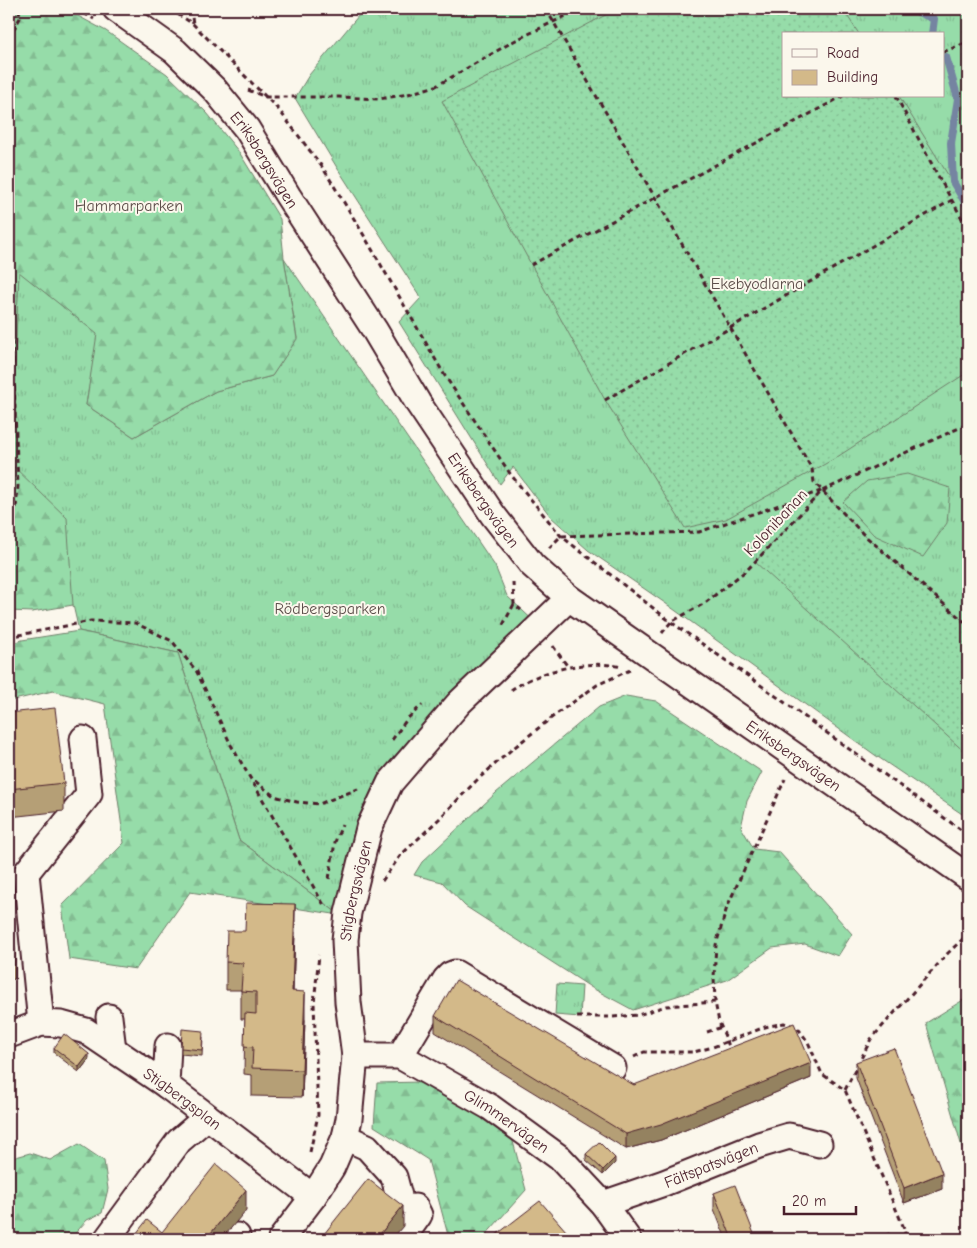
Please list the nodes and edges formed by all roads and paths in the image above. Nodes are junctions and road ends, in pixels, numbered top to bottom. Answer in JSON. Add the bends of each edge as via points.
{"nodes":[{"id":1,"x":19,"y":9,"type":"edge"},
{"id":2,"x":76,"y":9,"type":"edge"},
{"id":3,"x":170,"y":9,"type":"edge"},
{"id":4,"x":191,"y":9,"type":"edge"},
{"id":5,"x":546,"y":9,"type":"edge"},
{"id":6,"x":580,"y":9,"type":"edge"},
{"id":7,"x":957,"y":9,"type":"edge"},
{"id":8,"x":968,"y":15,"type":"edge"},
{"id":9,"x":109,"y":16,"type":"edge"},
{"id":10,"x":555,"y":22,"type":"junction"},
{"id":11,"x":193,"y":24,"type":"junction"},
{"id":12,"x":9,"y":38,"type":"edge"},
{"id":13,"x":968,"y":42,"type":"edge"},
{"id":14,"x":944,"y":52,"type":"edge"},
{"id":15,"x":215,"y":90,"type":"junction"},
{"id":16,"x":266,"y":97,"type":"junction"},
{"id":17,"x":839,"y":98,"type":"edge"},
{"id":18,"x":897,"y":98,"type":"edge"},
{"id":19,"x":656,"y":198,"type":"junction"},
{"id":20,"x":952,"y":200,"type":"junction"},
{"id":21,"x":968,"y":229,"type":"edge"},
{"id":22,"x":9,"y":260,"type":"edge"},
{"id":23,"x":532,"y":265,"type":"dead end"},
{"id":24,"x":731,"y":327,"type":"junction"},
{"id":25,"x":604,"y":400,"type":"dead end"},
{"id":26,"x":968,"y":424,"type":"edge"},
{"id":27,"x":822,"y":491,"type":"junction"},
{"id":28,"x":9,"y":523,"type":"edge"},
{"id":29,"x":561,"y":536,"type":"junction"},
{"id":30,"x":508,"y":576,"type":"dead end"},
{"id":31,"x":512,"y":582,"type":"dead end"},
{"id":32,"x":569,"y":598,"type":"junction"},
{"id":33,"x":671,"y":622,"type":"junction"},
{"id":34,"x":968,"y":625,"type":"edge"},
{"id":35,"x":9,"y":637,"type":"edge"},
{"id":36,"x":638,"y":664,"type":"junction"},
{"id":37,"x":508,"y":692,"type":"dead end"},
{"id":38,"x":83,"y":739,"type":"dead end"},
{"id":39,"x":788,"y":772,"type":"dead end"},
{"id":40,"x":252,"y":780,"type":"junction"},
{"id":41,"x":358,"y":789,"type":"dead end"},
{"id":42,"x":968,"y":835,"type":"edge"},
{"id":43,"x":968,"y":878,"type":"edge"},
{"id":44,"x":380,"y":884,"type":"dead end"},
{"id":45,"x":324,"y":906,"type":"dead end"},
{"id":46,"x":968,"y":934,"type":"edge"},
{"id":47,"x":715,"y":1002,"type":"junction"},
{"id":48,"x":110,"y":1017,"type":"dead end"},
{"id":49,"x":41,"y":1023,"type":"junction"},
{"id":50,"x":722,"y":1027,"type":"junction"},
{"id":51,"x":548,"y":1028,"type":"junction"},
{"id":52,"x":707,"y":1032,"type":"dead end"},
{"id":53,"x":9,"y":1035,"type":"edge"},
{"id":54,"x":728,"y":1041,"type":"junction"},
{"id":55,"x":168,"y":1046,"type":"dead end"},
{"id":56,"x":113,"y":1050,"type":"junction"},
{"id":57,"x":732,"y":1054,"type":"edge"},
{"id":58,"x":355,"y":1056,"type":"junction"},
{"id":59,"x":400,"y":1056,"type":"junction"},
{"id":60,"x":612,"y":1068,"type":"joint"},
{"id":61,"x":166,"y":1084,"type":"junction"},
{"id":62,"x":845,"y":1090,"type":"junction"},
{"id":63,"x":207,"y":1117,"type":"junction"},
{"id":64,"x":345,"y":1137,"type":"junction"},
{"id":65,"x":819,"y":1144,"type":"dead end"},
{"id":66,"x":313,"y":1197,"type":"junction"},
{"id":67,"x":603,"y":1204,"type":"junction"},
{"id":68,"x":107,"y":1239,"type":"edge"},
{"id":69,"x":281,"y":1239,"type":"edge"},
{"id":70,"x":402,"y":1239,"type":"edge"},
{"id":71,"x":628,"y":1239,"type":"edge"},
{"id":72,"x":906,"y":1239,"type":"edge"}],
"edges":[{"from":1,"to":12,"type":"path","via":[[20,18]]},
{"from":2,"to":9,"type":"path"},
{"from":3,"to":11,"type":"path"},
{"from":4,"to":11,"type":"path"},
{"from":5,"to":10,"type":"path"},
{"from":6,"to":10,"type":"path"},
{"from":7,"to":8,"type":"path"},
{"from":9,"to":15,"type":"street","name":"Eriksbergsvägen","via":[[175,51]]},
{"from":10,"to":16,"type":"path","via":[[436,86],[408,94],[379,99]]},
{"from":10,"to":19,"type":"path"},
{"from":11,"to":16,"type":"path"},
{"from":13,"to":14,"type":"path"},
{"from":15,"to":16,"type":"path","via":[[243,88]]},
{"from":15,"to":32,"type":"street","name":"Eriksbergsvägen","via":[[247,129],[418,403],[493,515],[532,565]]},
{"from":16,"to":29,"type":"path","via":[[280,110],[323,168],[445,376],[510,475]]},
{"from":17,"to":19,"type":"path"},
{"from":18,"to":20,"type":"path"},
{"from":19,"to":23,"type":"path"},
{"from":19,"to":24,"type":"path"},
{"from":20,"to":21,"type":"path"},
{"from":20,"to":24,"type":"path"},
{"from":22,"to":28,"type":"path","via":[[18,486],[16,508]]},
{"from":24,"to":25,"type":"path"},
{"from":24,"to":27,"type":"path","via":[[812,469],[814,482]]},
{"from":26,"to":27,"type":"path","name":"Kolonibanan"},
{"from":27,"to":29,"type":"path","via":[[699,532]]},
{"from":27,"to":33,"type":"path","name":"Kolonibanan","via":[[748,569],[705,604]]},
{"from":27,"to":34,"type":"path","via":[[863,534]]},
{"from":29,"to":33,"type":"path"},
{"from":30,"to":31,"type":"path"},
{"from":32,"to":36,"type":"street","name":"Eriksbergsvägen"},
{"from":32,"to":58,"type":"street","name":"Stigbergsvägen","via":[[458,703],[390,783],[370,828],[348,912],[345,949]]},
{"from":33,"to":36,"type":"path","name":"Kolonibanan"},
{"from":33,"to":42,"type":"path"},
{"from":35,"to":40,"type":"path","via":[[91,621],[135,622],[172,641],[197,672]]},
{"from":36,"to":37,"type":"path","via":[[568,667],[540,675]]},
{"from":36,"to":43,"type":"street","name":"Eriksbergsvägen"},
{"from":36,"to":44,"type":"path","via":[[597,685],[511,750],[401,855]]},
{"from":38,"to":49,"type":"street","via":[[89,794],[26,873]]},
{"from":39,"to":47,"type":"path","via":[[727,907],[716,945]]},
{"from":40,"to":41,"type":"path","via":[[274,796],[320,804]]},
{"from":40,"to":45,"type":"path"},
{"from":46,"to":62,"type":"path","via":[[871,1039]]},
{"from":47,"to":50,"type":"path"},
{"from":47,"to":51,"type":"path","via":[[666,1006],[638,1015],[560,1015]]},
{"from":48,"to":56,"type":"street"},
{"from":49,"to":53,"type":"street"},
{"from":49,"to":56,"type":"street","name":"Stigbergsplan","via":[[86,1030]]},
{"from":50,"to":52,"type":"path"},
{"from":50,"to":54,"type":"path"},
{"from":51,"to":59,"type":"street","via":[[456,973],[446,979]]},
{"from":51,"to":60,"type":"street"},
{"from":54,"to":57,"type":"path"},
{"from":54,"to":60,"type":"path","via":[[694,1052],[644,1052]]},
{"from":54,"to":62,"type":"path","via":[[765,1026],[784,1023],[797,1027],[808,1042],[822,1074]]},
{"from":55,"to":61,"type":"street"},
{"from":56,"to":61,"type":"street","name":"Stigbergsplan"},
{"from":58,"to":59,"type":"street","name":"Glimmervägen"},
{"from":58,"to":64,"type":"street","name":"Stigbergsvägen"},
{"from":59,"to":67,"type":"street","name":"Glimmervägen","via":[[490,1107],[560,1158]]},
{"from":61,"to":63,"type":"street","name":"Stigbergsplan"},
{"from":62,"to":72,"type":"path"},
{"from":63,"to":66,"type":"street","name":"Stigbergsplan"},
{"from":63,"to":68,"type":"street","via":[[179,1141],[132,1221]]},
{"from":64,"to":66,"type":"street","name":"Stigbergsvägen","via":[[332,1167]]},
{"from":64,"to":70,"type":"street","via":[[367,1146],[394,1177],[403,1207],[419,1216]]},
{"from":65,"to":67,"type":"street","name":"Fältspatsvägen","via":[[789,1136]]},
{"from":66,"to":69,"type":"street","name":"Stigbergsvägen"},
{"from":67,"to":71,"type":"street","name":"Glimmervägen"}]}
